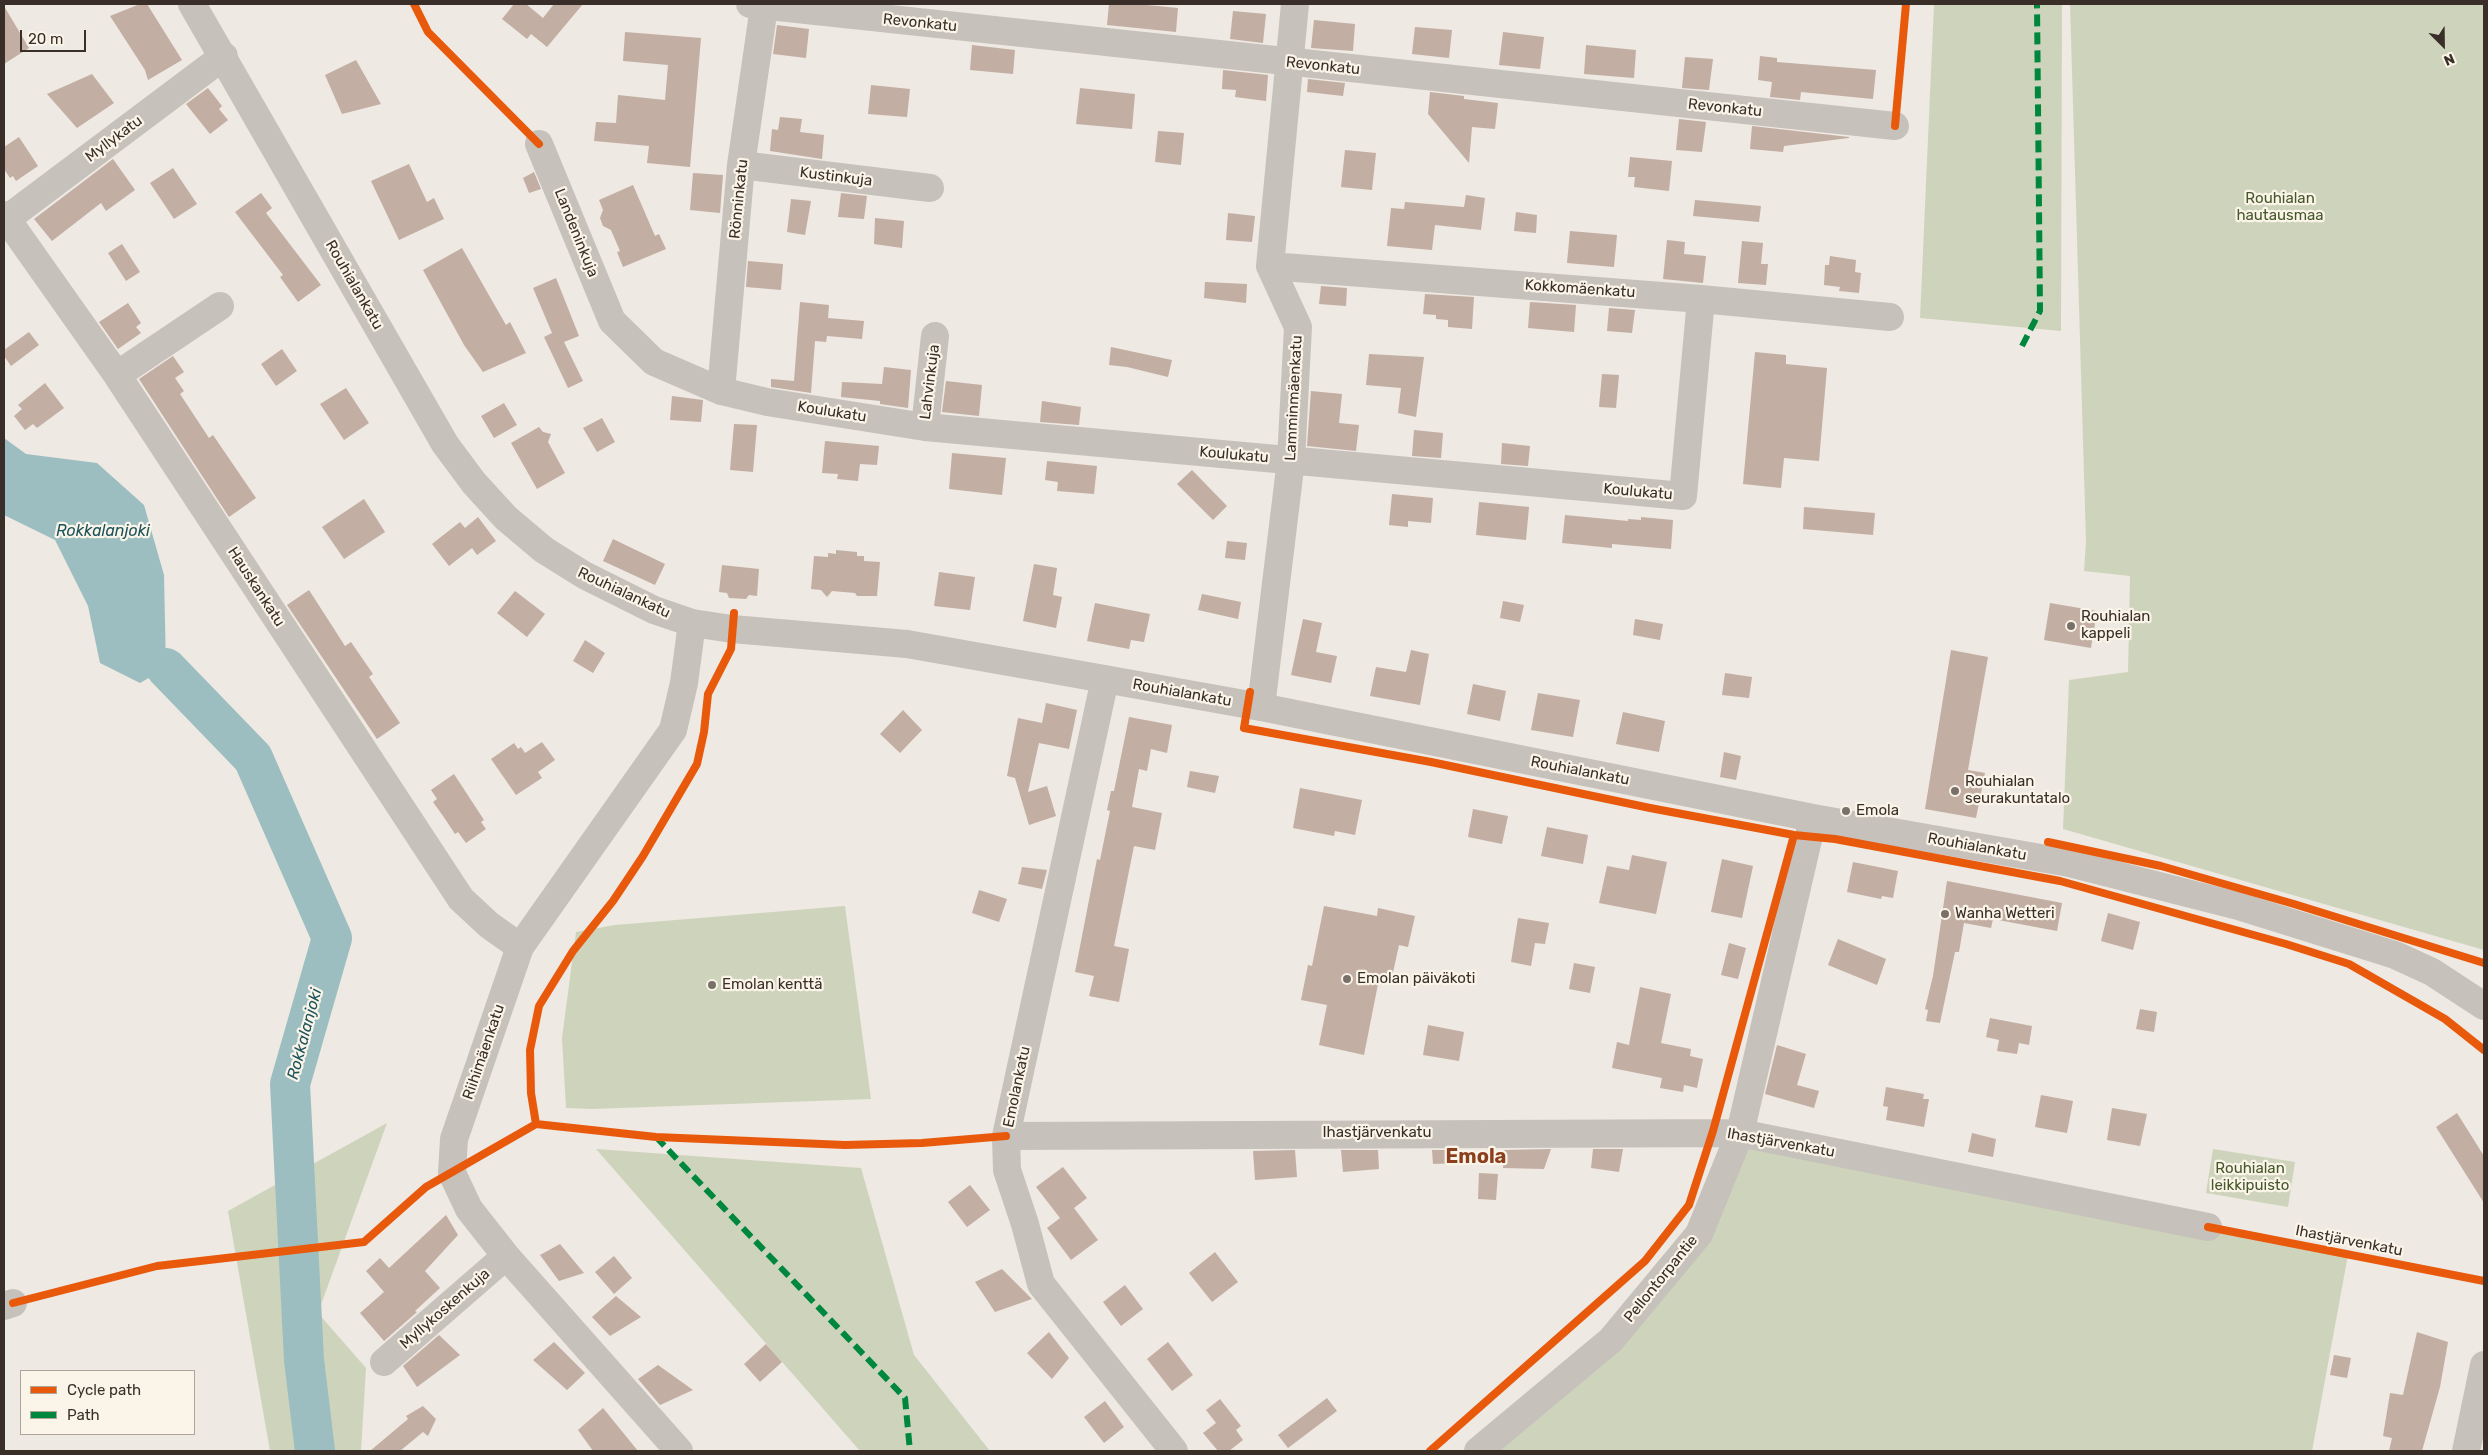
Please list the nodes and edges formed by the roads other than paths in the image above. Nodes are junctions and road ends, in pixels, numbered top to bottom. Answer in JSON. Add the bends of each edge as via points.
{"nodes":[{"id":1,"x":192,"y":4,"type":"edge"},
{"id":2,"x":1295,"y":4,"type":"edge"},
{"id":3,"x":757,"y":5,"type":"edge"},
{"id":4,"x":224,"y":56,"type":"junction"},
{"id":5,"x":1289,"y":62,"type":"junction"},
{"id":6,"x":1895,"y":126,"type":"dead end"},
{"id":7,"x":539,"y":144,"type":"dead end"},
{"id":8,"x":741,"y":165,"type":"junction"},
{"id":9,"x":930,"y":188,"type":"dead end"},
{"id":10,"x":5,"y":219,"type":"edge"},
{"id":11,"x":1270,"y":266,"type":"junction"},
{"id":12,"x":1701,"y":299,"type":"junction"},
{"id":13,"x":220,"y":306,"type":"dead end"},
{"id":14,"x":1890,"y":317,"type":"dead end"},
{"id":15,"x":612,"y":321,"type":"joint"},
{"id":16,"x":935,"y":336,"type":"dead end"},
{"id":17,"x":117,"y":375,"type":"junction"},
{"id":18,"x":721,"y":391,"type":"junction"},
{"id":19,"x":925,"y":427,"type":"junction"},
{"id":20,"x":1291,"y":460,"type":"junction"},
{"id":21,"x":692,"y":623,"type":"junction"},
{"id":22,"x":1105,"y":679,"type":"junction"},
{"id":23,"x":1261,"y":707,"type":"junction"},
{"id":24,"x":1813,"y":818,"type":"junction"},
{"id":25,"x":520,"y":947,"type":"junction"},
{"id":26,"x":2484,"y":1006,"type":"edge"},
{"id":27,"x":1740,"y":1133,"type":"junction"},
{"id":28,"x":1006,"y":1136,"type":"junction"},
{"id":29,"x":2208,"y":1227,"type":"dead end"},
{"id":30,"x":506,"y":1256,"type":"junction"},
{"id":31,"x":384,"y":1362,"type":"dead end"},
{"id":32,"x":2484,"y":1365,"type":"edge"},
{"id":33,"x":679,"y":1451,"type":"edge"},
{"id":34,"x":1174,"y":1451,"type":"edge"},
{"id":35,"x":1478,"y":1451,"type":"edge"},
{"id":36,"x":2466,"y":1451,"type":"edge"}],
"edges":[{"from":1,"to":4,"type":"street","name":"Rouhialankatu"},
{"from":2,"to":5,"type":"street","name":"Lamminmäenkatu"},
{"from":3,"to":5,"type":"street","name":"Revonkatu"},
{"from":3,"to":8,"type":"street","name":"Rönninkatu"},
{"from":4,"to":10,"type":"street","name":"Myllykatu"},
{"from":4,"to":21,"type":"street","name":"Rouhialankatu","via":[[446,444],[474,483],[506,518],[544,550],[584,575],[654,610]]},
{"from":5,"to":6,"type":"street","name":"Revonkatu"},
{"from":5,"to":11,"type":"street","name":"Lamminmäenkatu"},
{"from":7,"to":15,"type":"street","name":"Landeninkuja"},
{"from":8,"to":9,"type":"street","name":"Kustinkuja"},
{"from":8,"to":18,"type":"street","name":"Rönninkatu"},
{"from":10,"to":17,"type":"street","name":"Hauskankatu"},
{"from":11,"to":12,"type":"street","name":"Kokkomäenkatu"},
{"from":11,"to":20,"type":"street","name":"Lamminmäenkatu","via":[[1298,327]]},
{"from":12,"to":14,"type":"street","name":"Kokkomäenkatu"},
{"from":12,"to":20,"type":"street","name":"Koulukatu","via":[[1684,496]]},
{"from":13,"to":17,"type":"street"},
{"from":15,"to":18,"type":"street","name":"Koulukatu","via":[[654,362]]},
{"from":16,"to":19,"type":"street","name":"Lahvinkuja"},
{"from":17,"to":25,"type":"street","name":"Hauskankatu","via":[[461,899],[488,926]]},
{"from":18,"to":19,"type":"street","name":"Koulukatu","via":[[767,402]]},
{"from":19,"to":20,"type":"street","name":"Koulukatu"},
{"from":20,"to":23,"type":"street","name":"Lamminmäenkatu"},
{"from":21,"to":22,"type":"street","name":"Rouhialankatu","via":[[907,644]]},
{"from":21,"to":25,"type":"street","name":"Riihimäenkatu","via":[[674,730]]},
{"from":22,"to":23,"type":"street","name":"Rouhialankatu"},
{"from":22,"to":28,"type":"street","name":"Emolankatu"},
{"from":23,"to":24,"type":"street","name":"Rouhialankatu"},
{"from":24,"to":26,"type":"street","name":"Rouhialankatu","via":[[2068,863],[2238,906],[2395,955],[2432,972]]},
{"from":24,"to":27,"type":"street","name":"Pellontorpantie"},
{"from":25,"to":30,"type":"street","name":"Riihimäenkatu","via":[[454,1139],[452,1173],[469,1209]]},
{"from":27,"to":28,"type":"street","name":"Ihastjärvenkatu"},
{"from":27,"to":29,"type":"street","name":"Ihastjärvenkatu"},
{"from":27,"to":35,"type":"street","name":"Pellontorpantie","via":[[1698,1234],[1686,1249],[1611,1340]]},
{"from":28,"to":34,"type":"street","name":"Emolankatu","via":[[1007,1170],[1041,1284]]},
{"from":30,"to":31,"type":"street","name":"Myllykoskenkuja"},
{"from":30,"to":33,"type":"street","name":"Riihimäenkatu"},
{"from":32,"to":36,"type":"street"}]}
